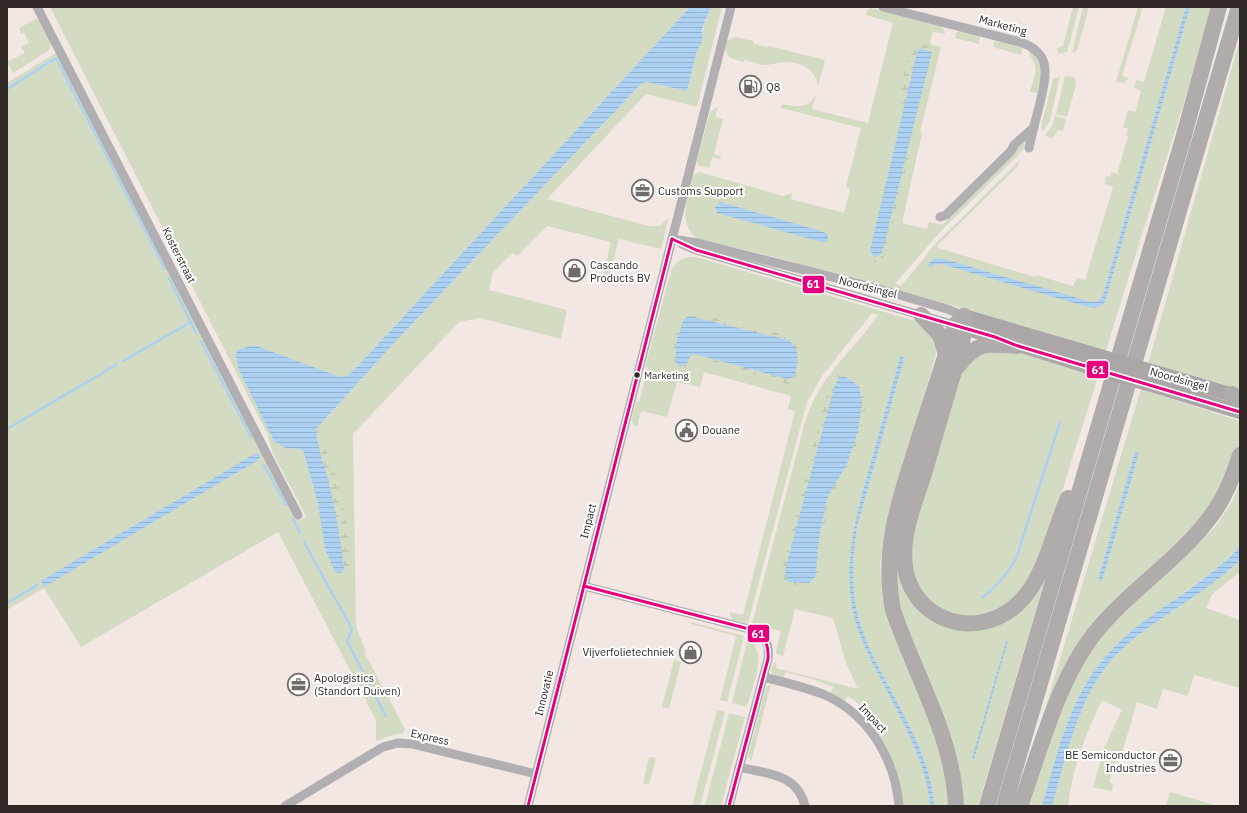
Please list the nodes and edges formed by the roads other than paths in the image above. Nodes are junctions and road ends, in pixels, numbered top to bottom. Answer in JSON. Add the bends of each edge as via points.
{"nodes":[{"id":1,"x":37,"y":7,"type":"edge"},
{"id":2,"x":731,"y":7,"type":"edge"},
{"id":3,"x":883,"y":7,"type":"edge"},
{"id":4,"x":1219,"y":7,"type":"edge"},
{"id":5,"x":1239,"y":7,"type":"edge"},
{"id":6,"x":1034,"y":128,"type":"junction"},
{"id":7,"x":1029,"y":148,"type":"dead end"},
{"id":8,"x":940,"y":216,"type":"dead end"},
{"id":9,"x":672,"y":239,"type":"junction"},
{"id":10,"x":921,"y":315,"type":"junction"},
{"id":11,"x":957,"y":323,"type":"junction"},
{"id":12,"x":1018,"y":346,"type":"junction"},
{"id":13,"x":946,"y":354,"type":"junction"},
{"id":14,"x":1088,"y":360,"type":"junction"},
{"id":15,"x":954,"y":371,"type":"junction"},
{"id":16,"x":1237,"y":404,"type":"edge"},
{"id":17,"x":1099,"y":429,"type":"junction"},
{"id":18,"x":1240,"y":456,"type":"edge"},
{"id":19,"x":298,"y":515,"type":"dead end"},
{"id":20,"x":584,"y":586,"type":"junction"},
{"id":21,"x":763,"y":677,"type":"junction"},
{"id":22,"x":740,"y":767,"type":"junction"},
{"id":23,"x":536,"y":774,"type":"junction"},
{"id":24,"x":285,"y":806,"type":"edge"},
{"id":25,"x":528,"y":806,"type":"edge"},
{"id":26,"x":729,"y":806,"type":"edge"},
{"id":27,"x":805,"y":806,"type":"edge"},
{"id":28,"x":899,"y":806,"type":"edge"},
{"id":29,"x":956,"y":806,"type":"edge"},
{"id":30,"x":988,"y":806,"type":"edge"},
{"id":31,"x":1004,"y":806,"type":"edge"},
{"id":32,"x":1020,"y":806,"type":"edge"}],
"edges":[{"from":1,"to":19,"type":"street","name":"Kosterstraat"},
{"from":2,"to":9,"type":"street"},
{"from":3,"to":6,"type":"street","name":"Marketing","via":[[1033,47],[1043,58],[1046,72]]},
{"from":4,"to":17,"type":"highway"},
{"from":5,"to":31,"type":"highway"},
{"from":6,"to":7,"type":"street","name":"Marketing"},
{"from":6,"to":8,"type":"street","via":[[946,215]]},
{"from":9,"to":10,"type":"street","name":"Noordsingel","via":[[696,250]]},
{"from":9,"to":11,"type":"street","name":"Noordsingel","via":[[698,243],[947,308]]},
{"from":9,"to":20,"type":"street","name":"Impact"},
{"from":10,"to":11,"type":"street","name":"Noordsingel"},
{"from":10,"to":13,"type":"highway","via":[[940,335]]},
{"from":11,"to":12,"type":"main road","name":"Noordsingel"},
{"from":11,"to":13,"type":"highway"},
{"from":11,"to":14,"type":"main road","name":"Noordsingel"},
{"from":11,"to":15,"type":"highway"},
{"from":12,"to":14,"type":"main road","name":"Noordsingel"},
{"from":12,"to":15,"type":"highway","via":[[988,344],[976,347],[965,356]]},
{"from":13,"to":29,"type":"highway","via":[[904,486],[890,539],[888,567],[893,610],[936,716],[949,756]]},
{"from":14,"to":16,"type":"main road","name":"Noordsingel","bridge":true},
{"from":15,"to":17,"type":"highway","via":[[909,520],[905,549],[905,566],[919,601],[929,610],[950,621],[975,624],[988,621],[1004,614],[1020,602],[1035,582],[1043,565],[1066,502]]},
{"from":17,"to":30,"type":"highway"},
{"from":18,"to":32,"type":"highway","via":[[1226,492],[1202,527],[1115,610],[1084,648],[1063,689]]},
{"from":20,"to":21,"type":"street","via":[[756,631],[765,638],[769,650]]},
{"from":20,"to":23,"type":"street","name":"Innovatie"},
{"from":21,"to":22,"type":"street"},
{"from":21,"to":28,"type":"street","name":"Impact","via":[[807,688],[844,706],[857,716],[876,738],[886,756],[895,778]]},
{"from":22,"to":26,"type":"street"},
{"from":22,"to":27,"type":"street","via":[[789,781],[799,790]]},
{"from":23,"to":24,"type":"street","name":"Express","via":[[412,744],[398,743],[383,747]]},
{"from":23,"to":25,"type":"street","name":"Innovatie"}]}
